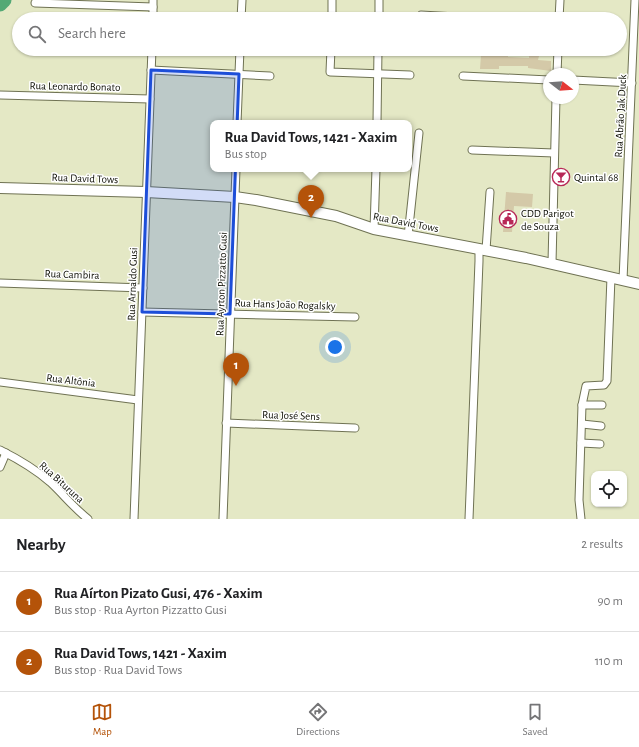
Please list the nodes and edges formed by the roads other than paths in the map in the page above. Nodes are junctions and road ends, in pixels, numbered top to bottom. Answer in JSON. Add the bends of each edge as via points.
{"nodes":[{"id":1,"x":242,"y":0,"type":"edge"},
{"id":2,"x":332,"y":0,"type":"edge"},
{"id":3,"x":379,"y":0,"type":"edge"},
{"id":4,"x":560,"y":0,"type":"edge"},
{"id":5,"x":635,"y":0,"type":"edge"},
{"id":6,"x":35,"y":3,"type":"dead end"},
{"id":7,"x":153,"y":3,"type":"edge"},
{"id":8,"x":241,"y":12,"type":"edge"},
{"id":9,"x":332,"y":12,"type":"edge"},
{"id":10,"x":379,"y":12,"type":"edge"},
{"id":11,"x":559,"y":12,"type":"edge"},
{"id":12,"x":152,"y":56,"type":"edge"},
{"id":13,"x":240,"y":56,"type":"edge"},
{"id":14,"x":331,"y":56,"type":"edge"},
{"id":15,"x":378,"y":56,"type":"edge"},
{"id":16,"x":558,"y":56,"type":"edge"},
{"id":17,"x":557,"y":68,"type":"edge"},
{"id":18,"x":151,"y":70,"type":"junction"},
{"id":19,"x":378,"y":73,"type":"junction"},
{"id":20,"x":239,"y":74,"type":"junction"},
{"id":21,"x":410,"y":75,"type":"dead end"},
{"id":22,"x":270,"y":76,"type":"dead end"},
{"id":23,"x":463,"y":76,"type":"dead end"},
{"id":24,"x":543,"y":80,"type":"edge"},
{"id":25,"x":579,"y":80,"type":"edge"},
{"id":26,"x":632,"y":83,"type":"junction"},
{"id":27,"x":0,"y":95,"type":"edge"},
{"id":28,"x":150,"y":99,"type":"junction"},
{"id":29,"x":556,"y":104,"type":"edge"},
{"id":30,"x":238,"y":120,"type":"edge"},
{"id":31,"x":377,"y":120,"type":"edge"},
{"id":32,"x":419,"y":133,"type":"dead end"},
{"id":33,"x":472,"y":150,"type":"dead end"},
{"id":34,"x":554,"y":153,"type":"junction"},
{"id":35,"x":236,"y":172,"type":"edge"},
{"id":36,"x":376,"y":172,"type":"edge"},
{"id":37,"x":0,"y":188,"type":"edge"},
{"id":38,"x":146,"y":192,"type":"junction"},
{"id":39,"x":490,"y":192,"type":"dead end"},
{"id":40,"x":235,"y":197,"type":"junction"},
{"id":41,"x":374,"y":229,"type":"junction"},
{"id":42,"x":408,"y":236,"type":"junction"},
{"id":43,"x":482,"y":249,"type":"junction"},
{"id":44,"x":552,"y":263,"type":"junction"},
{"id":45,"x":612,"y":277,"type":"junction"},
{"id":46,"x":623,"y":280,"type":"junction"},
{"id":47,"x":0,"y":283,"type":"edge"},
{"id":48,"x":639,"y":284,"type":"edge"},
{"id":49,"x":143,"y":288,"type":"junction"},
{"id":50,"x":142,"y":312,"type":"junction"},
{"id":51,"x":230,"y":314,"type":"junction"},
{"id":52,"x":355,"y":317,"type":"dead end"},
{"id":53,"x":0,"y":382,"type":"edge"},
{"id":54,"x":138,"y":400,"type":"junction"},
{"id":55,"x":582,"y":405,"type":"junction"},
{"id":56,"x":602,"y":405,"type":"dead end"},
{"id":57,"x":226,"y":423,"type":"junction"},
{"id":58,"x":582,"y":424,"type":"junction"},
{"id":59,"x":601,"y":426,"type":"dead end"},
{"id":60,"x":355,"y":428,"type":"dead end"},
{"id":61,"x":581,"y":444,"type":"junction"},
{"id":62,"x":600,"y":444,"type":"dead end"},
{"id":63,"x":3,"y":451,"type":"edge"},
{"id":64,"x":0,"y":467,"type":"edge"},
{"id":65,"x":88,"y":519,"type":"edge"},
{"id":66,"x":134,"y":519,"type":"edge"},
{"id":67,"x":223,"y":519,"type":"edge"},
{"id":68,"x":469,"y":519,"type":"edge"},
{"id":69,"x":581,"y":519,"type":"edge"}],
"edges":[{"from":1,"to":8,"type":"street"},
{"from":2,"to":9,"type":"street"},
{"from":3,"to":10,"type":"street"},
{"from":4,"to":11,"type":"street"},
{"from":5,"to":26,"type":"street","name":"Rua Abrão Jak Duck"},
{"from":6,"to":7,"type":"street"},
{"from":12,"to":18,"type":"street","name":"Rua Arnaldo Gusi"},
{"from":13,"to":20,"type":"street"},
{"from":14,"to":19,"type":"street","via":[[330,72]]},
{"from":15,"to":19,"type":"street"},
{"from":16,"to":17,"type":"street"},
{"from":18,"to":20,"type":"street"},
{"from":18,"to":28,"type":"street","name":"Rua Arnaldo Gusi"},
{"from":19,"to":21,"type":"street"},
{"from":19,"to":31,"type":"street"},
{"from":20,"to":22,"type":"street"},
{"from":20,"to":30,"type":"street"},
{"from":23,"to":24,"type":"street"},
{"from":25,"to":26,"type":"street"},
{"from":26,"to":46,"type":"street","name":"Rua Abrão Jak Duck"},
{"from":27,"to":28,"type":"street","name":"Rua Leonardo Bonato"},
{"from":28,"to":38,"type":"street","name":"Rua Arnaldo Gusi"},
{"from":29,"to":34,"type":"street"},
{"from":32,"to":42,"type":"street"},
{"from":33,"to":34,"type":"street"},
{"from":34,"to":44,"type":"street"},
{"from":35,"to":40,"type":"street","name":"Rua Ayrton Pizzatto Gusi"},
{"from":36,"to":41,"type":"street"},
{"from":37,"to":38,"type":"street","name":"Rua David Tows"},
{"from":38,"to":40,"type":"street","name":"Rua David Tows"},
{"from":38,"to":49,"type":"street","name":"Rua Arnaldo Gusi"},
{"from":39,"to":43,"type":"street"},
{"from":40,"to":41,"type":"street","name":"Rua David Tows","via":[[278,203],[336,216]]},
{"from":40,"to":51,"type":"street","name":"Rua Ayrton Pizzatto Gusi"},
{"from":41,"to":42,"type":"street","name":"Rua David Tows"},
{"from":42,"to":43,"type":"street","name":"Rua David Tows"},
{"from":43,"to":44,"type":"street","name":"Rua David Tows"},
{"from":43,"to":68,"type":"street","via":[[479,261]]},
{"from":44,"to":45,"type":"street","name":"Rua David Tows"},
{"from":45,"to":46,"type":"street","name":"Rua David Tows"},
{"from":45,"to":55,"type":"street","via":[[607,381],[604,385],[586,386]]},
{"from":46,"to":48,"type":"street","name":"Rua David Tows"},
{"from":47,"to":49,"type":"street","name":"Rua Cambira"},
{"from":49,"to":50,"type":"street","name":"Rua Arnaldo Gusi"},
{"from":50,"to":51,"type":"street","name":"Rua Hans João Rogalsky"},
{"from":50,"to":54,"type":"street","name":"Rua Arnaldo Gusi"},
{"from":51,"to":52,"type":"street","name":"Rua Hans João Rogalsky"},
{"from":51,"to":57,"type":"street","name":"Rua Ayrton Pizzatto Gusi"},
{"from":53,"to":54,"type":"street","name":"Rua Altônia"},
{"from":54,"to":66,"type":"street","name":"Rua Arnaldo Gusi"},
{"from":55,"to":56,"type":"street"},
{"from":55,"to":58,"type":"street"},
{"from":57,"to":60,"type":"street","name":"Rua José Sens"},
{"from":57,"to":67,"type":"street","name":"Rua Ayrton Pizzatto Gusi"},
{"from":58,"to":59,"type":"street"},
{"from":58,"to":61,"type":"street"},
{"from":61,"to":62,"type":"street"},
{"from":61,"to":69,"type":"street"},
{"from":63,"to":64,"type":"street"},
{"from":63,"to":65,"type":"street","name":"Rua Bituruna","via":[[22,461],[50,482]]}]}
